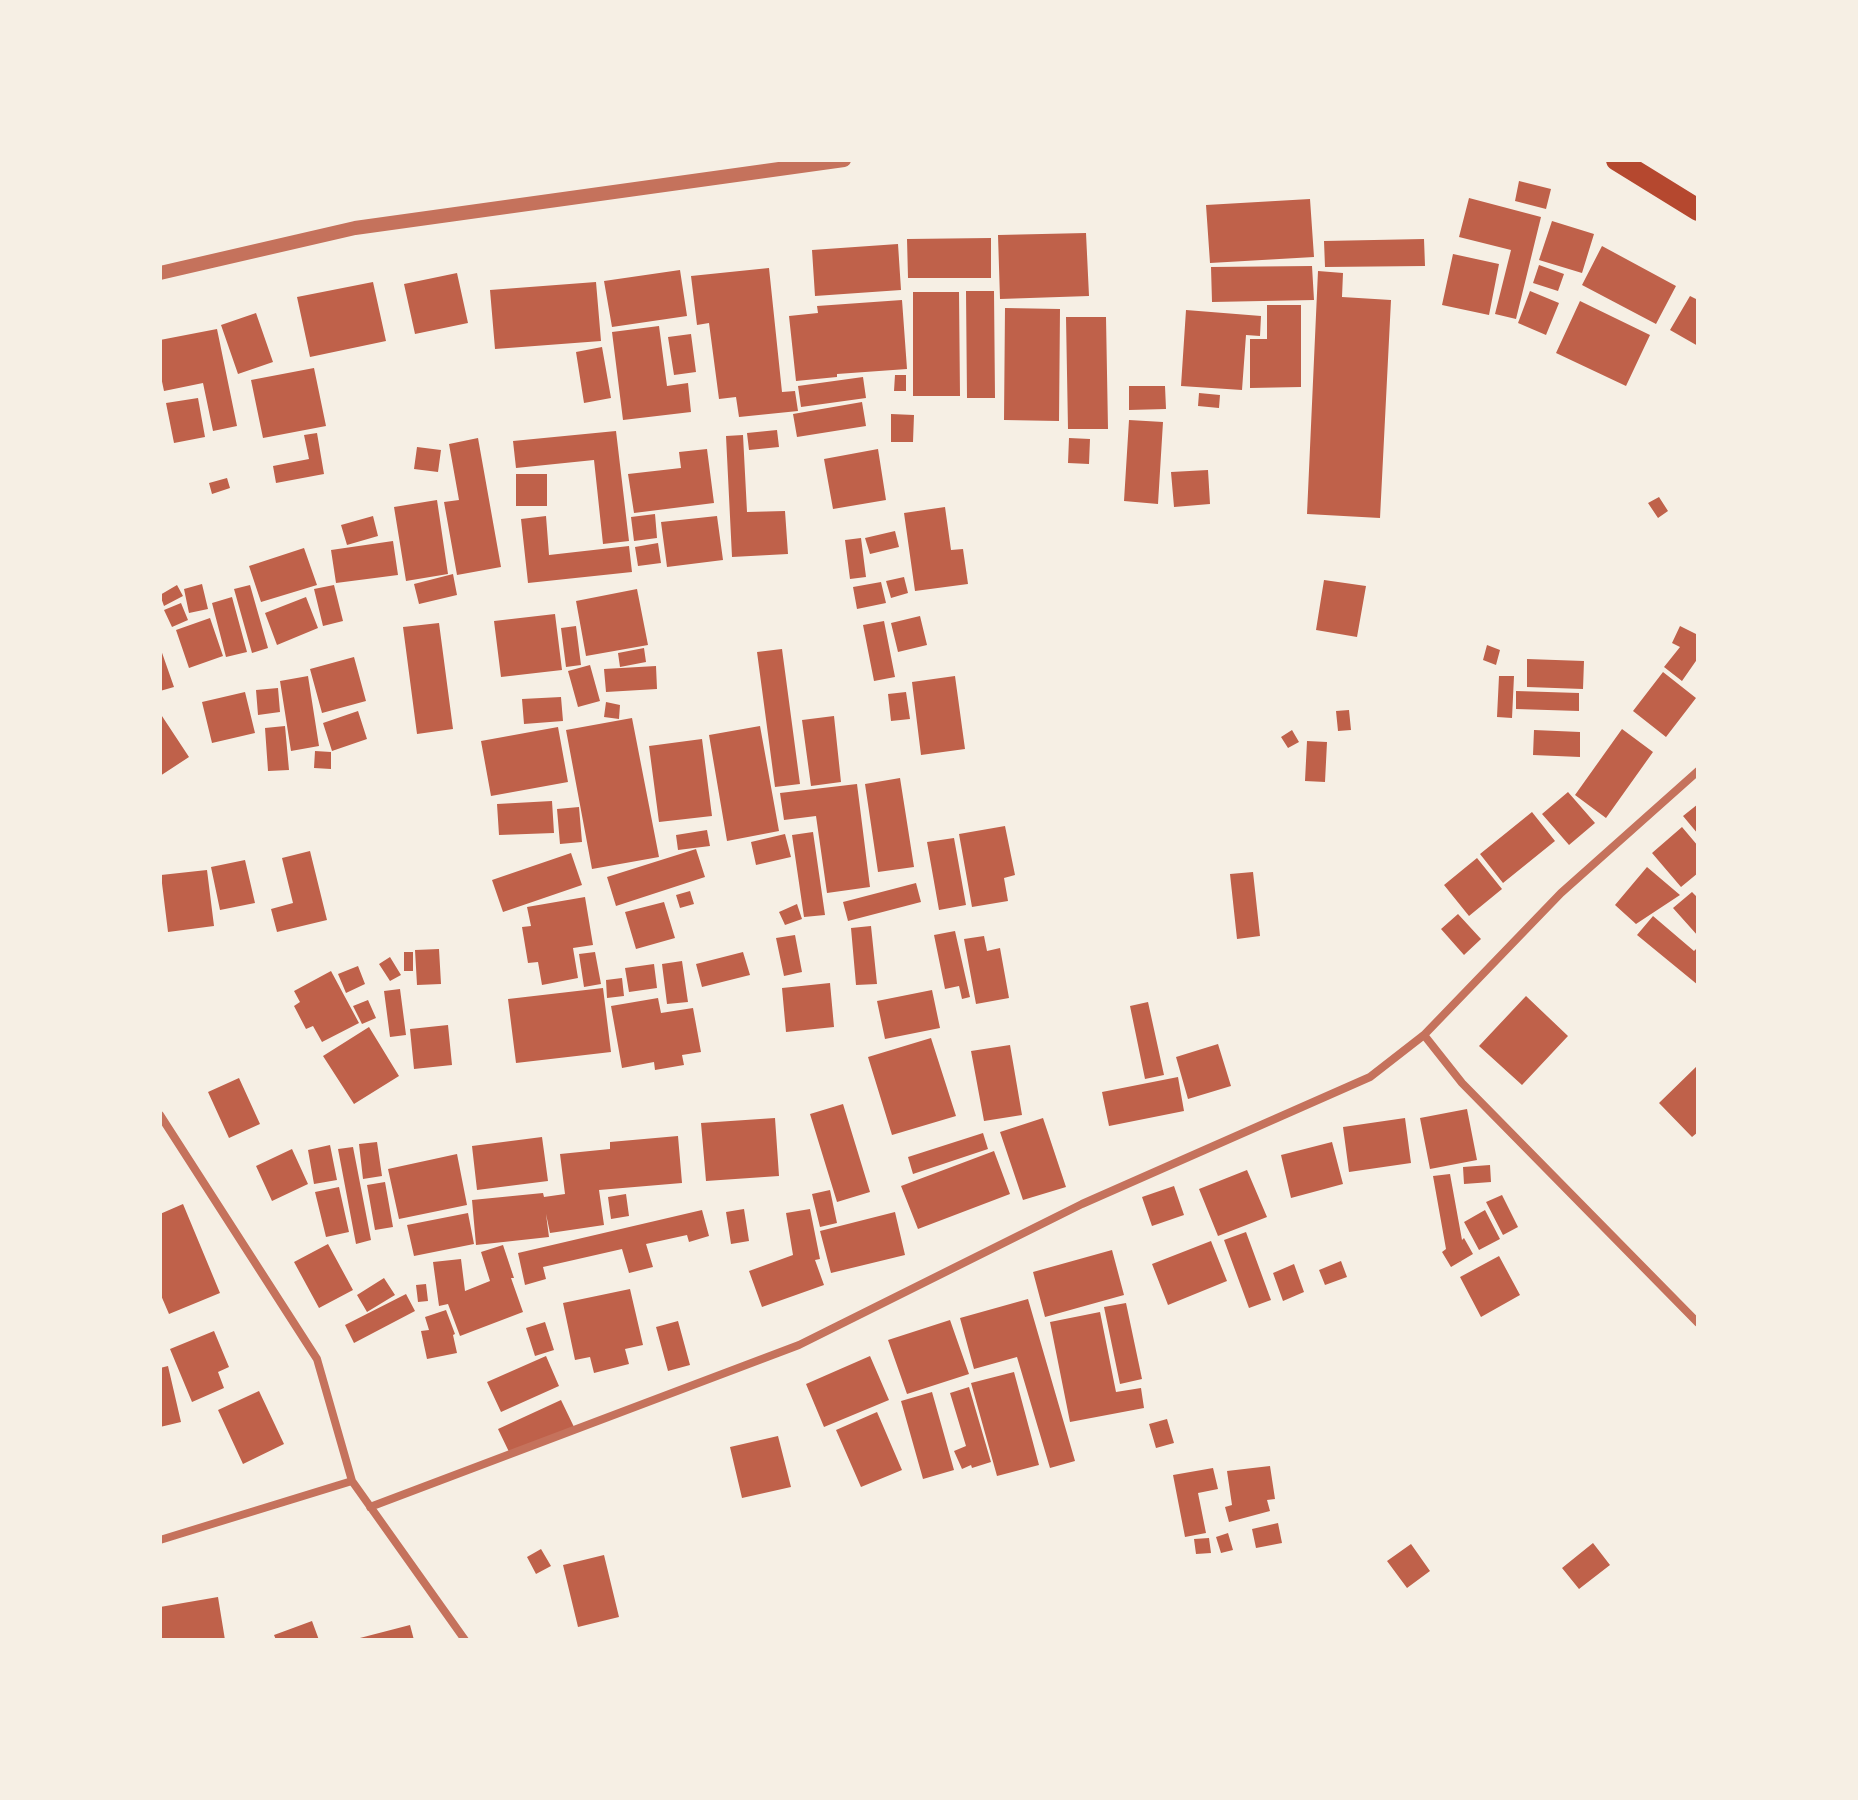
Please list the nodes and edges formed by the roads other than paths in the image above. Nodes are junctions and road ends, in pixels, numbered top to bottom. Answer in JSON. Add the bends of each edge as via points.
{"nodes":[{"id":1,"x":844,"y":160,"type":"edge"},
{"id":2,"x":1617,"y":160,"type":"edge"},
{"id":3,"x":1698,"y":210,"type":"edge"},
{"id":4,"x":160,"y":273,"type":"edge"},
{"id":5,"x":1698,"y":771,"type":"edge"},
{"id":6,"x":1424,"y":1035,"type":"junction"},
{"id":7,"x":160,"y":1115,"type":"edge"},
{"id":8,"x":1698,"y":1323,"type":"edge"},
{"id":9,"x":352,"y":1481,"type":"junction"},
{"id":10,"x":370,"y":1507,"type":"junction"},
{"id":11,"x":160,"y":1540,"type":"edge"},
{"id":12,"x":465,"y":1640,"type":"edge"}],
"edges":[{"from":1,"to":4,"type":"street","via":[[355,228]]},
{"from":2,"to":3,"type":"highway"},
{"from":5,"to":6,"type":"street","via":[[1561,893]]},
{"from":6,"to":8,"type":"street","via":[[1462,1083]]},
{"from":6,"to":10,"type":"street","via":[[1370,1077],[1082,1204],[799,1345]]},
{"from":7,"to":9,"type":"street","via":[[317,1359]]},
{"from":9,"to":10,"type":"street"},
{"from":9,"to":11,"type":"street"},
{"from":10,"to":12,"type":"street"}]}
